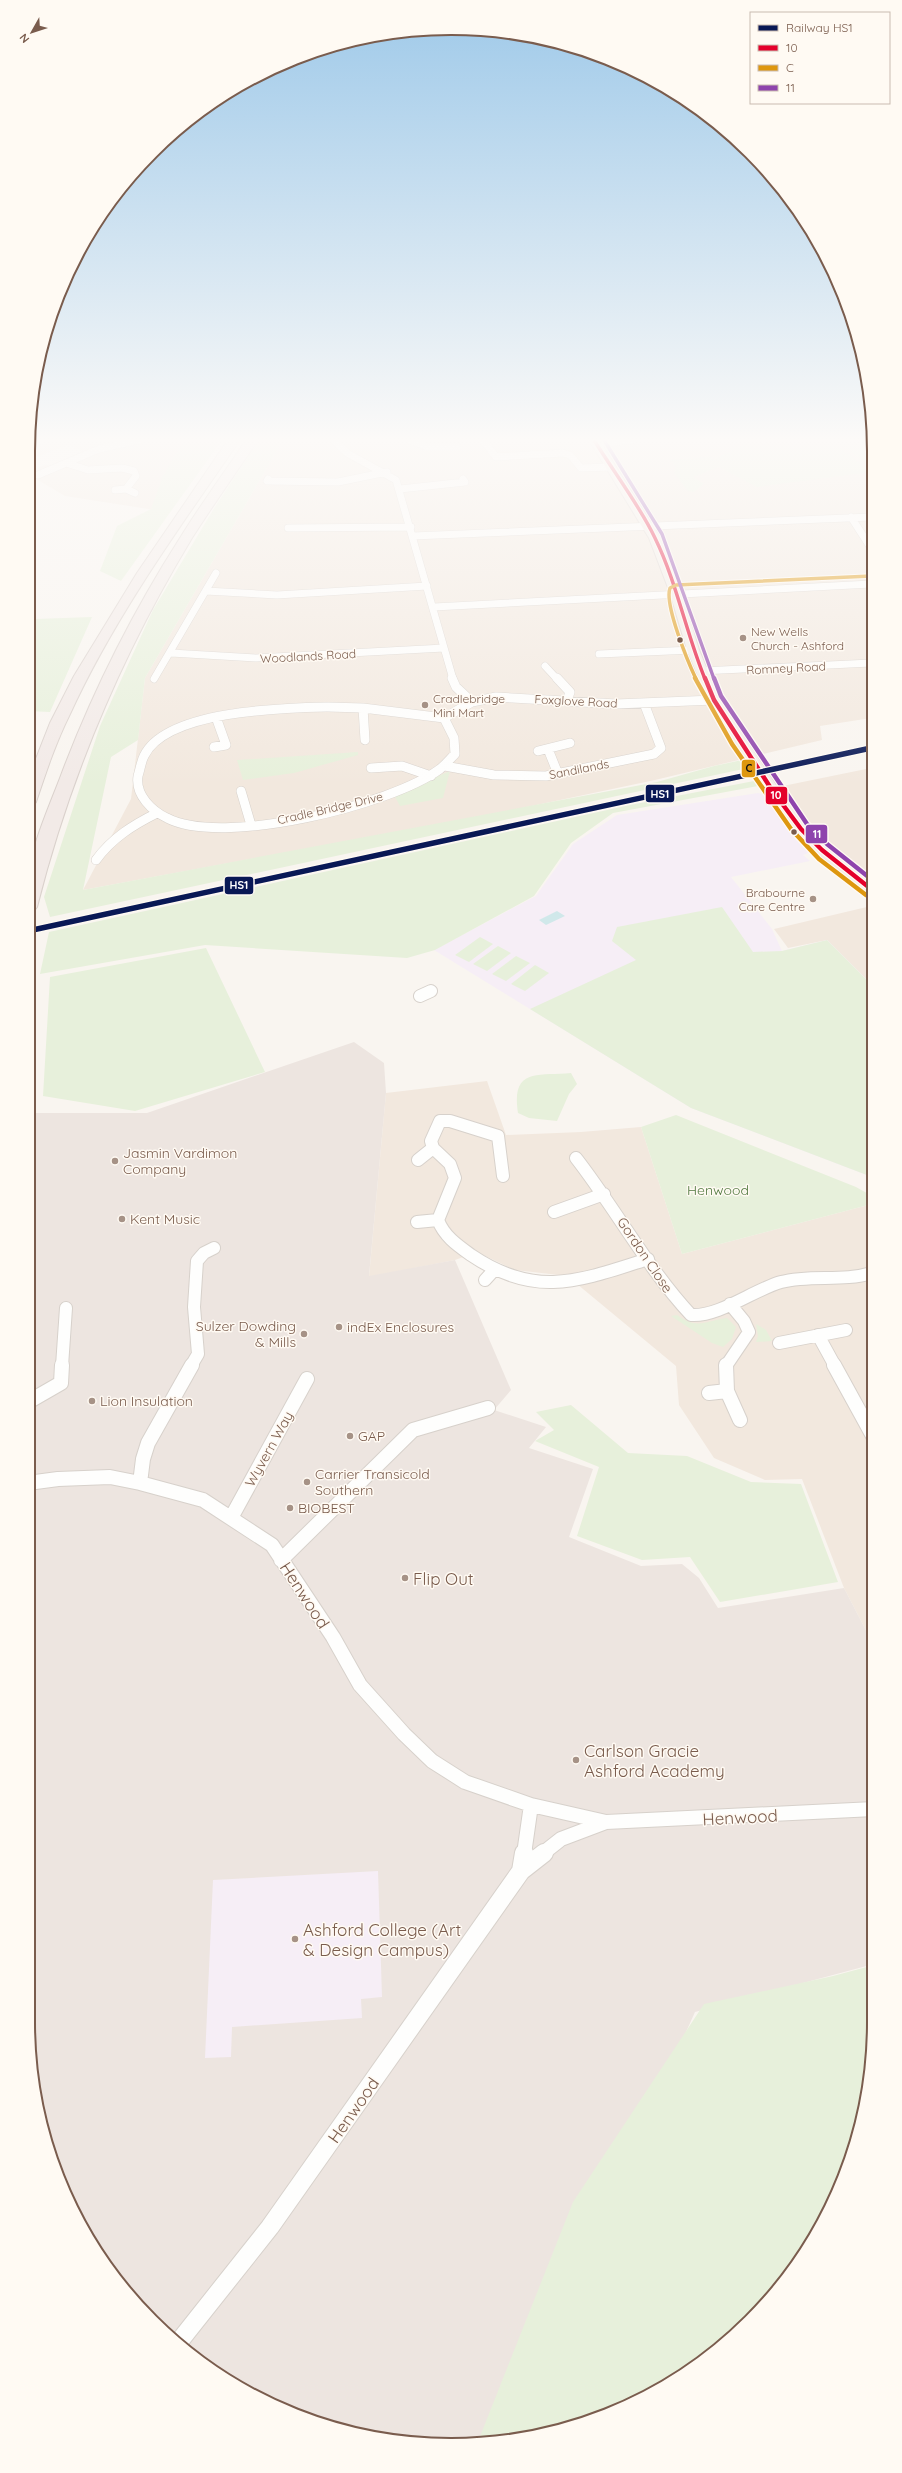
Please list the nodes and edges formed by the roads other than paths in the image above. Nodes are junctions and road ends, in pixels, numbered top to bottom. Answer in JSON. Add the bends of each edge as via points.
{"nodes":[{"id":1,"x":154,"y":555,"type":"edge"},
{"id":2,"x":176,"y":555,"type":"edge"},
{"id":3,"x":418,"y":555,"type":"edge"},
{"id":4,"x":661,"y":555,"type":"edge"},
{"id":5,"x":208,"y":572,"type":"dead end"},
{"id":6,"x":216,"y":573,"type":"junction"},
{"id":7,"x":226,"y":573,"type":"dead end"},
{"id":8,"x":867,"y":584,"type":"edge"},
{"id":9,"x":427,"y":586,"type":"junction"},
{"id":10,"x":206,"y":591,"type":"junction"},
{"id":11,"x":676,"y":593,"type":"junction"},
{"id":12,"x":434,"y":607,"type":"junction"},
{"id":13,"x":444,"y":648,"type":"junction"},
{"id":14,"x":692,"y":650,"type":"junction"},
{"id":15,"x":171,"y":652,"type":"junction"},
{"id":16,"x":598,"y":654,"type":"dead end"},
{"id":17,"x":867,"y":663,"type":"edge"},
{"id":18,"x":545,"y":666,"type":"dead end"},
{"id":19,"x":701,"y":671,"type":"junction"},
{"id":20,"x":154,"y":679,"type":"dead end"},
{"id":21,"x":714,"y":700,"type":"junction"},
{"id":22,"x":567,"y":701,"type":"junction"},
{"id":23,"x":472,"y":702,"type":"junction"},
{"id":24,"x":644,"y":703,"type":"junction"},
{"id":25,"x":363,"y":708,"type":"junction"},
{"id":26,"x":216,"y":717,"type":"junction"},
{"id":27,"x":444,"y":718,"type":"junction"},
{"id":28,"x":365,"y":740,"type":"dead end"},
{"id":29,"x":570,"y":743,"type":"dead end"},
{"id":30,"x":214,"y":747,"type":"dead end"},
{"id":31,"x":548,"y":749,"type":"junction"},
{"id":32,"x":538,"y":751,"type":"dead end"},
{"id":33,"x":445,"y":766,"type":"junction"},
{"id":34,"x":371,"y":768,"type":"dead end"},
{"id":35,"x":558,"y":774,"type":"junction"},
{"id":36,"x":431,"y":776,"type":"junction"},
{"id":37,"x":35,"y":783,"type":"edge"},
{"id":38,"x":241,"y":791,"type":"dead end"},
{"id":39,"x":157,"y":813,"type":"junction"},
{"id":40,"x":251,"y":825,"type":"junction"},
{"id":41,"x":109,"y":856,"type":"dead end"},
{"id":42,"x":35,"y":878,"type":"edge"},
{"id":43,"x":867,"y":885,"type":"edge"},
{"id":44,"x":431,"y":991,"type":"dead end"},
{"id":45,"x":420,"y":996,"type":"dead end"},
{"id":46,"x":433,"y":1148,"type":"junction"},
{"id":47,"x":576,"y":1158,"type":"dead end"},
{"id":48,"x":418,"y":1160,"type":"dead end"},
{"id":49,"x":503,"y":1176,"type":"dead end"},
{"id":50,"x":604,"y":1194,"type":"junction"},
{"id":51,"x":554,"y":1212,"type":"dead end"},
{"id":52,"x":438,"y":1220,"type":"junction"},
{"id":53,"x":417,"y":1222,"type":"dead end"},
{"id":54,"x":214,"y":1248,"type":"dead end"},
{"id":55,"x":648,"y":1259,"type":"junction"},
{"id":56,"x":495,"y":1269,"type":"junction"},
{"id":57,"x":867,"y":1275,"type":"edge"},
{"id":58,"x":485,"y":1280,"type":"dead end"},
{"id":59,"x":730,"y":1304,"type":"junction"},
{"id":60,"x":66,"y":1308,"type":"dead end"},
{"id":61,"x":846,"y":1330,"type":"dead end"},
{"id":62,"x":818,"y":1335,"type":"junction"},
{"id":63,"x":779,"y":1343,"type":"dead end"},
{"id":64,"x":307,"y":1379,"type":"dead end"},
{"id":65,"x":727,"y":1391,"type":"junction"},
{"id":66,"x":709,"y":1393,"type":"dead end"},
{"id":67,"x":35,"y":1398,"type":"edge"},
{"id":68,"x":488,"y":1408,"type":"dead end"},
{"id":69,"x":740,"y":1420,"type":"dead end"},
{"id":70,"x":867,"y":1425,"type":"edge"},
{"id":71,"x":35,"y":1482,"type":"edge"},
{"id":72,"x":140,"y":1483,"type":"junction"},
{"id":73,"x":231,"y":1518,"type":"junction"},
{"id":74,"x":281,"y":1560,"type":"junction"},
{"id":75,"x":531,"y":1805,"type":"junction"},
{"id":76,"x":867,"y":1809,"type":"edge"},
{"id":77,"x":606,"y":1822,"type":"junction"},
{"id":78,"x":521,"y":1871,"type":"junction"},
{"id":79,"x":182,"y":2339,"type":"edge"}],
"edges":[{"from":1,"to":37,"type":"highway","via":[[89,662],[53,734]]},
{"from":2,"to":42,"type":"highway","via":[[111,675],[67,777]]},
{"from":3,"to":9,"type":"street"},
{"from":4,"to":11,"type":"main road"},
{"from":5,"to":6,"type":"street"},
{"from":6,"to":7,"type":"street"},
{"from":6,"to":10,"type":"street"},
{"from":8,"to":11,"type":"street"},
{"from":9,"to":10,"type":"street","via":[[277,595]]},
{"from":9,"to":12,"type":"street"},
{"from":10,"to":15,"type":"street"},
{"from":11,"to":12,"type":"street"},
{"from":11,"to":14,"type":"main road"},
{"from":12,"to":13,"type":"street"},
{"from":13,"to":15,"type":"street","name":"Woodlands Road","via":[[270,658]]},
{"from":13,"to":23,"type":"street","via":[[456,687]]},
{"from":14,"to":16,"type":"street"},
{"from":14,"to":19,"type":"main road"},
{"from":15,"to":20,"type":"street"},
{"from":17,"to":19,"type":"street","name":"Romney Road"},
{"from":18,"to":22,"type":"street","via":[[570,692]]},
{"from":19,"to":21,"type":"main road"},
{"from":21,"to":24,"type":"street","name":"Foxglove Road"},
{"from":21,"to":43,"type":"main road","via":[[768,784],[814,842]]},
{"from":22,"to":23,"type":"street","name":"Foxglove Road","via":[[496,697]]},
{"from":22,"to":24,"type":"street","name":"Foxglove Road"},
{"from":23,"to":27,"type":"street","name":"Foxglove Road"},
{"from":24,"to":35,"type":"street","name":"Sandilands","via":[[660,740],[660,751],[639,758]]},
{"from":25,"to":26,"type":"street","name":"Cradle Bridge Drive","via":[[297,708]]},
{"from":25,"to":27,"type":"street","name":"Cradle Bridge Drive"},
{"from":25,"to":28,"type":"street","via":[[360,730]]},
{"from":26,"to":30,"type":"street","via":[[226,745]]},
{"from":26,"to":39,"type":"street","name":"Cradle Bridge Drive","via":[[184,724],[147,750],[140,768],[138,783],[145,801]]},
{"from":27,"to":33,"type":"street","name":"Cradle Bridge Drive","via":[[455,743],[455,754]]},
{"from":29,"to":31,"type":"street"},
{"from":31,"to":32,"type":"street"},
{"from":31,"to":35,"type":"street"},
{"from":33,"to":35,"type":"street","name":"Sandilands","via":[[494,775]]},
{"from":33,"to":36,"type":"street","name":"Cradle Bridge Drive"},
{"from":34,"to":36,"type":"street","via":[[384,764],[406,766]]},
{"from":36,"to":40,"type":"street","name":"Cradle Bridge Drive","via":[[371,800],[317,814]]},
{"from":38,"to":40,"type":"street"},
{"from":39,"to":40,"type":"street","name":"Cradle Bridge Drive","via":[[175,822],[199,827],[217,829]]},
{"from":39,"to":41,"type":"street","via":[[136,823],[107,844],[97,857]]},
{"from":44,"to":45,"type":"street"},
{"from":46,"to":48,"type":"street"},
{"from":46,"to":49,"type":"street","via":[[431,1141],[440,1121],[450,1121],[498,1136]]},
{"from":46,"to":52,"type":"street","via":[[450,1164],[455,1178]]},
{"from":47,"to":50,"type":"street","name":"Gordon Close"},
{"from":50,"to":51,"type":"street"},
{"from":50,"to":55,"type":"street","name":"Gordon Close"},
{"from":52,"to":53,"type":"street"},
{"from":52,"to":56,"type":"street","via":[[446,1235],[476,1259]]},
{"from":54,"to":72,"type":"street","via":[[204,1253],[198,1261],[194,1307],[198,1354],[148,1443]]},
{"from":55,"to":56,"type":"street","via":[[591,1278],[562,1284],[511,1277]]},
{"from":55,"to":59,"type":"street","name":"Gordon Close","via":[[674,1297],[691,1315],[703,1316]]},
{"from":56,"to":58,"type":"street"},
{"from":57,"to":59,"type":"street","name":"Gordon Close","via":[[845,1280],[788,1280]]},
{"from":59,"to":65,"type":"street","via":[[744,1321],[749,1332],[746,1339],[728,1358]]},
{"from":60,"to":67,"type":"street","via":[[61,1383]]},
{"from":61,"to":62,"type":"street"},
{"from":62,"to":63,"type":"street"},
{"from":62,"to":70,"type":"street"},
{"from":64,"to":73,"type":"street","name":"Wyvern Way"},
{"from":65,"to":66,"type":"street"},
{"from":65,"to":69,"type":"street"},
{"from":68,"to":74,"type":"street","via":[[413,1430]]},
{"from":71,"to":72,"type":"street","name":"Henwood","via":[[110,1478]]},
{"from":72,"to":73,"type":"street","name":"Henwood","via":[[203,1500]]},
{"from":73,"to":74,"type":"street","name":"Henwood","via":[[272,1545]]},
{"from":74,"to":75,"type":"street","name":"Henwood","via":[[333,1638],[360,1685],[404,1734],[432,1761],[465,1782]]},
{"from":75,"to":77,"type":"street","name":"Henwood"},
{"from":75,"to":78,"type":"street","name":"Henwood"},
{"from":76,"to":77,"type":"street","name":"Henwood"},
{"from":77,"to":78,"type":"street","name":"Henwood","via":[[561,1839]]},
{"from":78,"to":79,"type":"street","name":"Henwood","via":[[270,2227]]}]}
